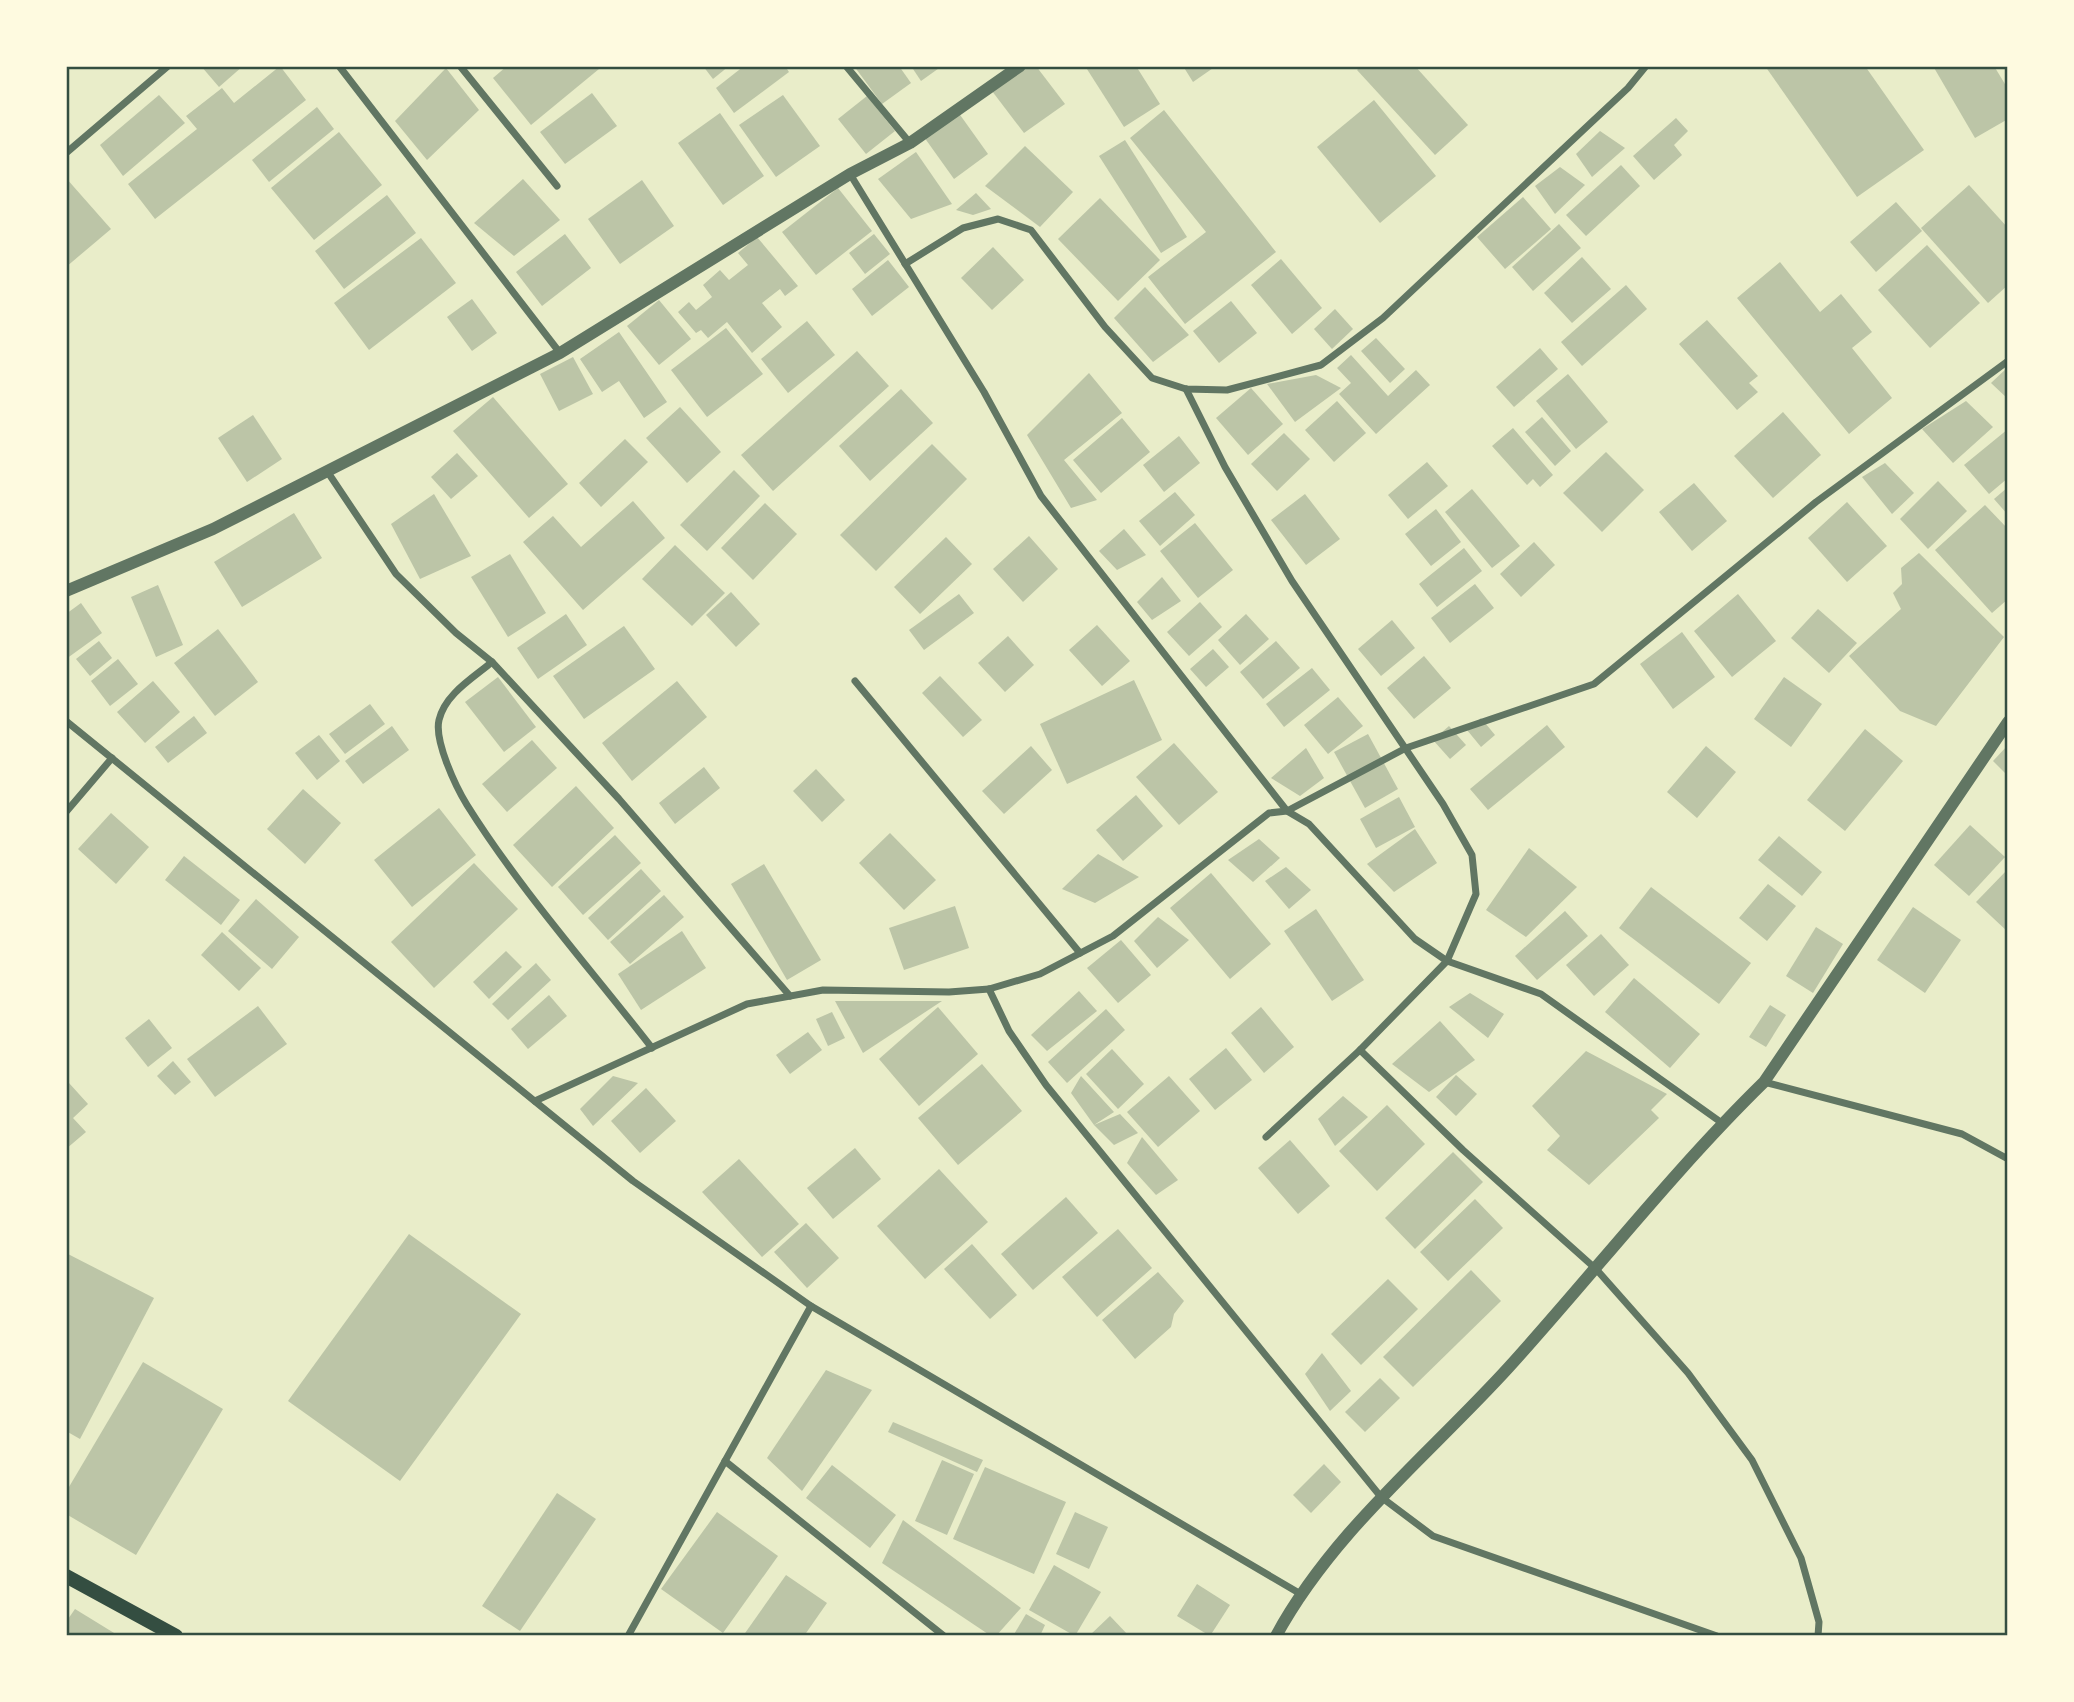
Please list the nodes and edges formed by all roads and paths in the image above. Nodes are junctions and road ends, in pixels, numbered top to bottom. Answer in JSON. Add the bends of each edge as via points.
{"nodes":[{"id":1,"x":168,"y":66,"type":"edge"},
{"id":2,"x":339,"y":66,"type":"edge"},
{"id":3,"x":460,"y":66,"type":"edge"},
{"id":4,"x":846,"y":66,"type":"edge"},
{"id":5,"x":1020,"y":66,"type":"edge"},
{"id":6,"x":1646,"y":66,"type":"edge"},
{"id":7,"x":910,"y":143,"type":"junction"},
{"id":8,"x":66,"y":153,"type":"edge"},
{"id":9,"x":850,"y":174,"type":"junction"},
{"id":10,"x":556,"y":186,"type":"dead end"},
{"id":11,"x":905,"y":264,"type":"junction"},
{"id":12,"x":560,"y":353,"type":"junction"},
{"id":13,"x":2007,"y":361,"type":"edge"},
{"id":14,"x":1186,"y":389,"type":"junction"},
{"id":15,"x":327,"y":471,"type":"junction"},
{"id":16,"x":66,"y":592,"type":"edge"},
{"id":17,"x":492,"y":662,"type":"junction"},
{"id":18,"x":855,"y":681,"type":"dead end"},
{"id":19,"x":66,"y":721,"type":"edge"},
{"id":20,"x":2007,"y":722,"type":"edge"},
{"id":21,"x":1406,"y":748,"type":"junction"},
{"id":22,"x":112,"y":758,"type":"junction"},
{"id":23,"x":1287,"y":811,"type":"junction"},
{"id":24,"x":66,"y":812,"type":"edge"},
{"id":25,"x":1080,"y":953,"type":"junction"},
{"id":26,"x":1447,"y":961,"type":"junction"},
{"id":27,"x":989,"y":989,"type":"junction"},
{"id":28,"x":790,"y":996,"type":"junction"},
{"id":29,"x":652,"y":1048,"type":"junction"},
{"id":30,"x":1360,"y":1050,"type":"junction"},
{"id":31,"x":1764,"y":1082,"type":"junction"},
{"id":32,"x":535,"y":1101,"type":"junction"},
{"id":33,"x":1722,"y":1123,"type":"junction"},
{"id":34,"x":1266,"y":1137,"type":"dead end"},
{"id":35,"x":2007,"y":1159,"type":"edge"},
{"id":36,"x":1596,"y":1269,"type":"junction"},
{"id":37,"x":811,"y":1306,"type":"junction"},
{"id":38,"x":725,"y":1461,"type":"junction"},
{"id":39,"x":1381,"y":1497,"type":"junction"},
{"id":40,"x":66,"y":1576,"type":"edge"},
{"id":41,"x":1299,"y":1593,"type":"junction"},
{"id":42,"x":176,"y":1636,"type":"edge"},
{"id":43,"x":628,"y":1636,"type":"edge"},
{"id":44,"x":944,"y":1636,"type":"edge"},
{"id":45,"x":1276,"y":1636,"type":"edge"},
{"id":46,"x":1717,"y":1636,"type":"edge"},
{"id":47,"x":1818,"y":1636,"type":"edge"}],
"edges":[{"from":1,"to":8,"type":"street"},
{"from":2,"to":12,"type":"street"},
{"from":3,"to":10,"type":"street"},
{"from":4,"to":7,"type":"street"},
{"from":5,"to":7,"type":"street"},
{"from":6,"to":14,"type":"street","via":[[1382,318],[1321,365],[1227,390]]},
{"from":7,"to":9,"type":"street"},
{"from":9,"to":11,"type":"street"},
{"from":9,"to":12,"type":"street"},
{"from":11,"to":14,"type":"street","via":[[963,228],[998,219],[1031,230],[1105,327],[1152,378]]},
{"from":11,"to":23,"type":"street","via":[[1041,496]]},
{"from":12,"to":15,"type":"street"},
{"from":13,"to":21,"type":"street","via":[[1816,502],[1594,684]]},
{"from":14,"to":21,"type":"street","via":[[1225,467],[1292,581]]},
{"from":15,"to":16,"type":"street","via":[[213,529]]},
{"from":15,"to":17,"type":"street","via":[[396,574]]},
{"from":17,"to":28,"type":"street","via":[[654,838]]},
{"from":17,"to":29,"type":"street","via":[[449,698],[438,721],[442,750],[466,803]]},
{"from":18,"to":25,"type":"street"},
{"from":19,"to":22,"type":"street"},
{"from":20,"to":31,"type":"street"},
{"from":21,"to":23,"type":"street"},
{"from":21,"to":26,"type":"street","via":[[1472,855],[1476,894]]},
{"from":22,"to":24,"type":"street"},
{"from":22,"to":32,"type":"street"},
{"from":23,"to":25,"type":"street","via":[[1269,813],[1113,936]]},
{"from":23,"to":26,"type":"street","via":[[1308,824],[1415,939]]},
{"from":25,"to":27,"type":"street","via":[[1040,975]]},
{"from":26,"to":30,"type":"street"},
{"from":26,"to":33,"type":"street","via":[[1541,995]]},
{"from":27,"to":28,"type":"street","via":[[823,990]]},
{"from":27,"to":39,"type":"street","via":[[1009,1031],[1046,1085]]},
{"from":28,"to":29,"type":"street","via":[[747,1004]]},
{"from":29,"to":32,"type":"street"},
{"from":30,"to":34,"type":"street"},
{"from":30,"to":36,"type":"street"},
{"from":31,"to":33,"type":"street"},
{"from":31,"to":35,"type":"street","via":[[1962,1134]]},
{"from":32,"to":37,"type":"street","via":[[633,1181]]},
{"from":33,"to":36,"type":"street"},
{"from":36,"to":39,"type":"street","via":[[1507,1369]]},
{"from":36,"to":47,"type":"street","via":[[1688,1373],[1752,1460],[1801,1558],[1819,1622]]},
{"from":37,"to":38,"type":"street"},
{"from":37,"to":41,"type":"street"},
{"from":38,"to":43,"type":"street"},
{"from":38,"to":44,"type":"street"},
{"from":39,"to":41,"type":"street"},
{"from":39,"to":46,"type":"street","via":[[1433,1535]]},
{"from":40,"to":42,"type":"main road"},
{"from":41,"to":45,"type":"street"}]}
